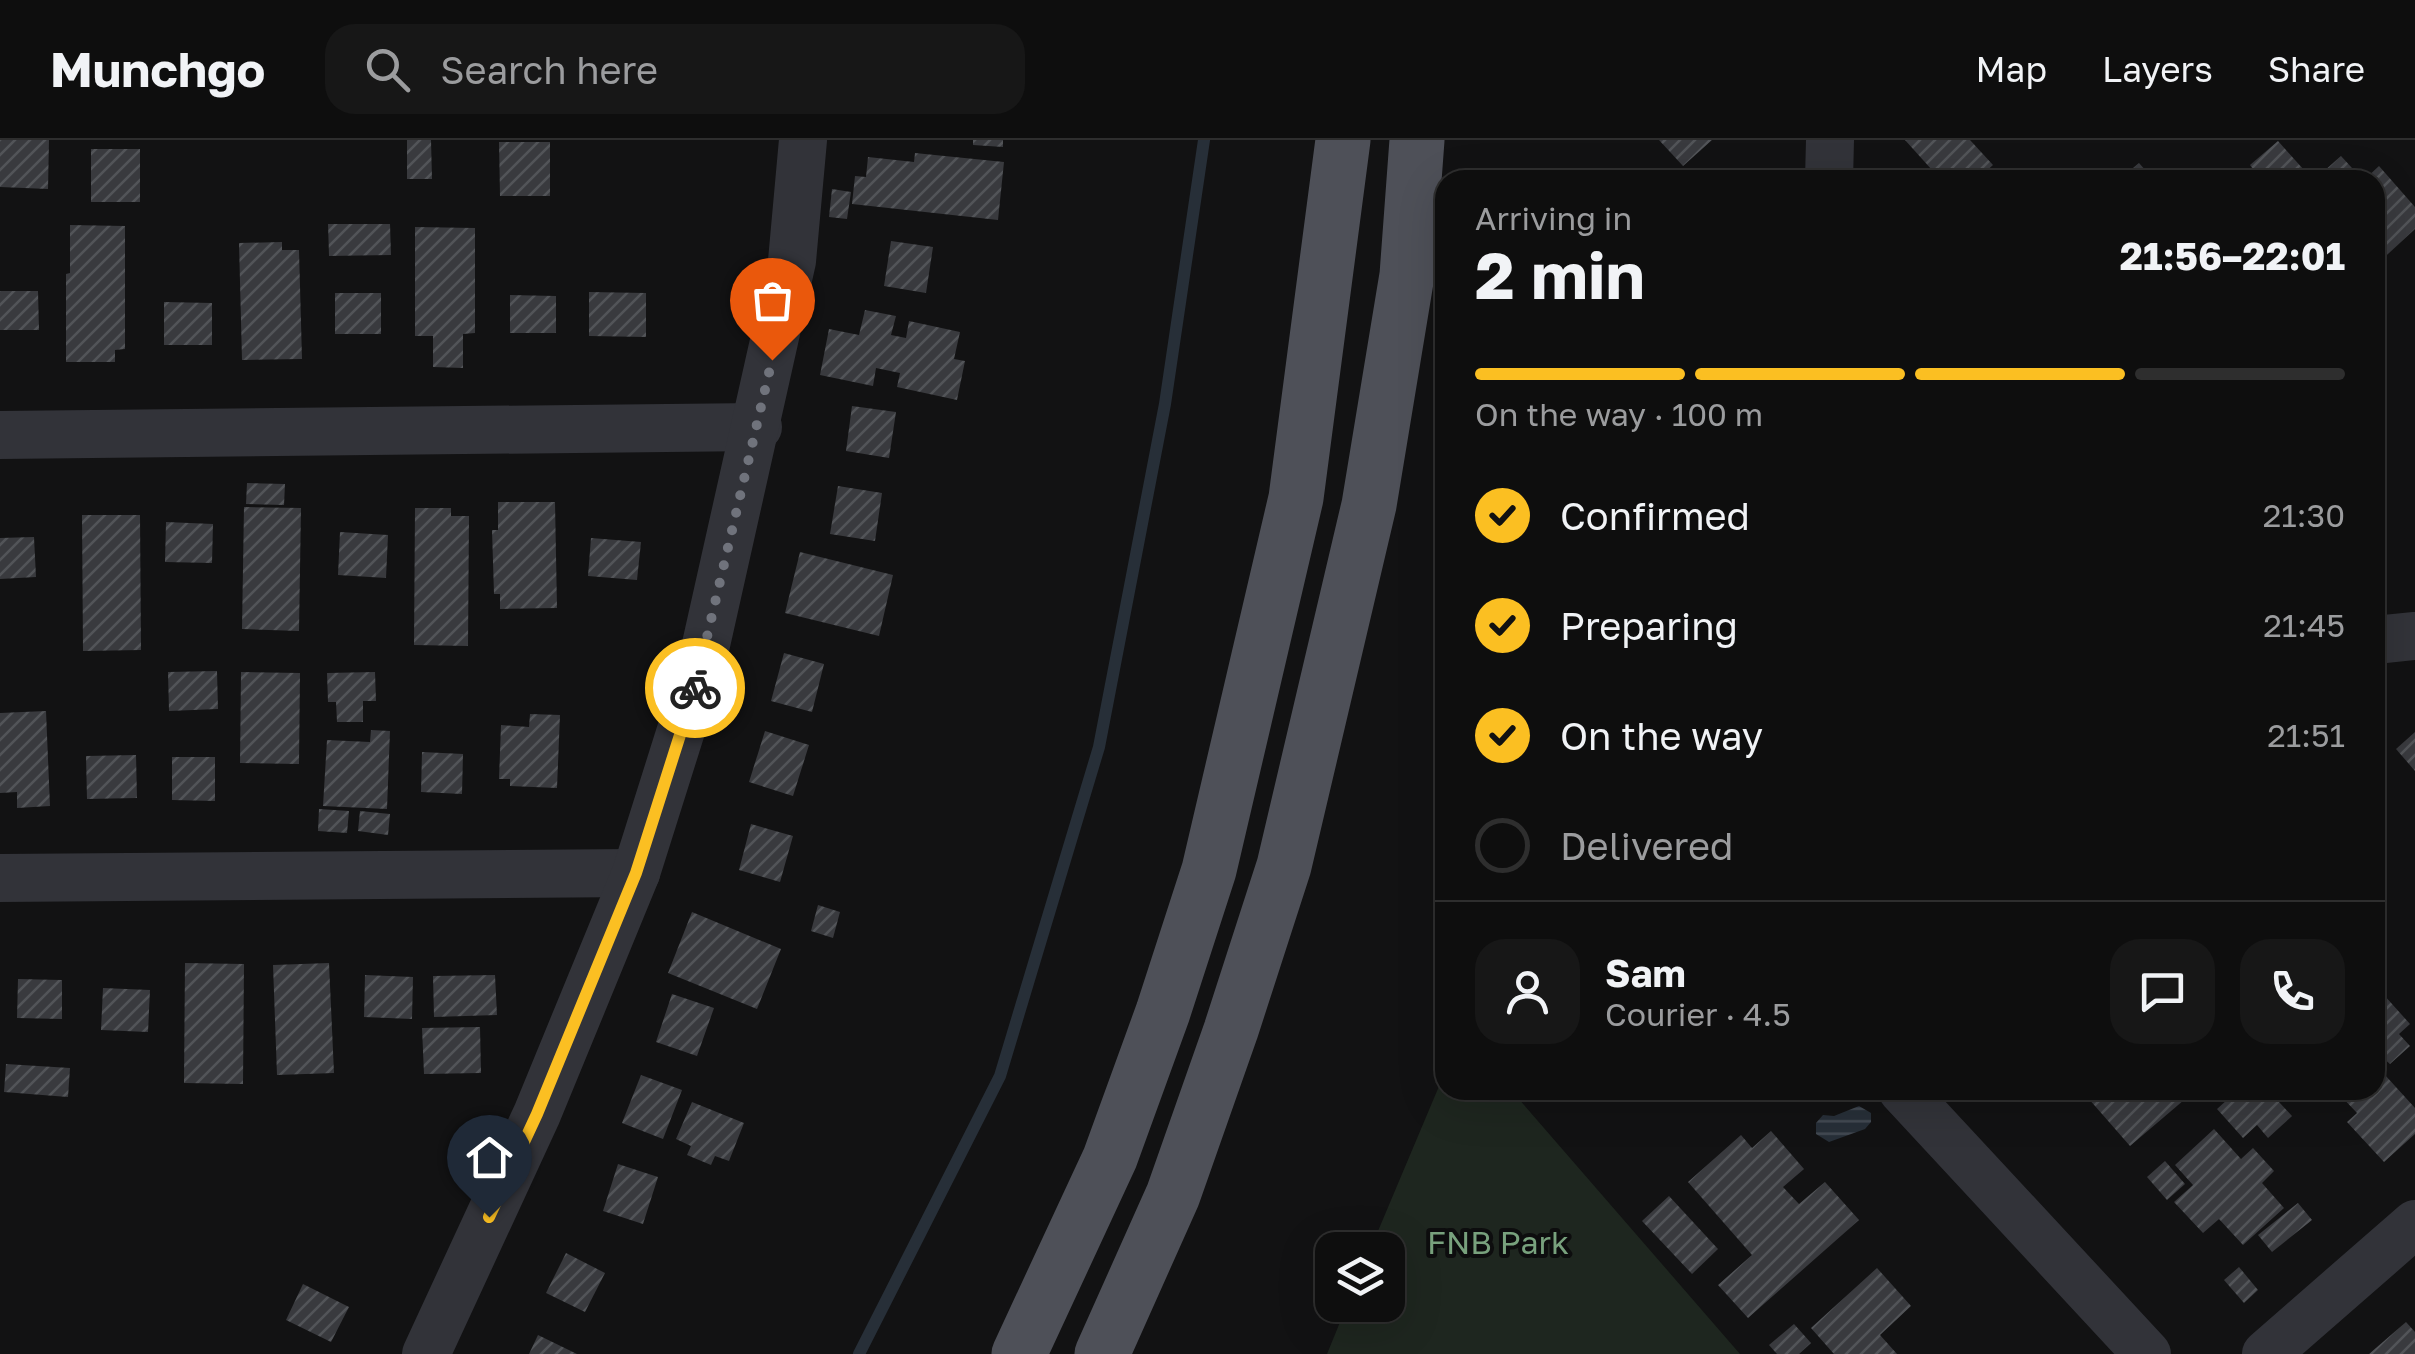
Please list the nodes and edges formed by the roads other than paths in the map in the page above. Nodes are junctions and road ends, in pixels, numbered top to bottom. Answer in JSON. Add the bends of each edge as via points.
{"nodes":[{"id":1,"x":803,"y":140,"type":"edge"},
{"id":2,"x":1344,"y":140,"type":"edge"},
{"id":3,"x":1417,"y":140,"type":"edge"},
{"id":4,"x":1830,"y":140,"type":"edge"},
{"id":5,"x":1828,"y":170,"type":"edge"},
{"id":6,"x":758,"y":427,"type":"junction"},
{"id":7,"x":0,"y":435,"type":"edge"},
{"id":8,"x":2415,"y":636,"type":"edge"},
{"id":9,"x":2385,"y":639,"type":"edge"},
{"id":10,"x":636,"y":873,"type":"junction"},
{"id":11,"x":0,"y":878,"type":"edge"},
{"id":12,"x":1911,"y":1100,"type":"edge"},
{"id":13,"x":2415,"y":1224,"type":"edge"},
{"id":14,"x":426,"y":1354,"type":"edge"},
{"id":15,"x":1018,"y":1354,"type":"edge"},
{"id":16,"x":1102,"y":1354,"type":"edge"},
{"id":17,"x":2146,"y":1354,"type":"edge"},
{"id":18,"x":2266,"y":1354,"type":"edge"}],
"edges":[{"from":1,"to":6,"type":"street","via":[[792,262]]},
{"from":2,"to":15,"type":"main road","via":[[1296,498],[1209,870],[1110,1158]]},
{"from":3,"to":16,"type":"main road","via":[[1407,274],[1370,504],[1284,866],[1173,1194]]},
{"from":4,"to":5,"type":"street"},
{"from":6,"to":7,"type":"street"},
{"from":6,"to":10,"type":"street","via":[[701,667]]},
{"from":8,"to":9,"type":"street"},
{"from":10,"to":11,"type":"street"},
{"from":10,"to":14,"type":"street","via":[[537,1114]]},
{"from":12,"to":17,"type":"street"},
{"from":13,"to":18,"type":"street"}]}
